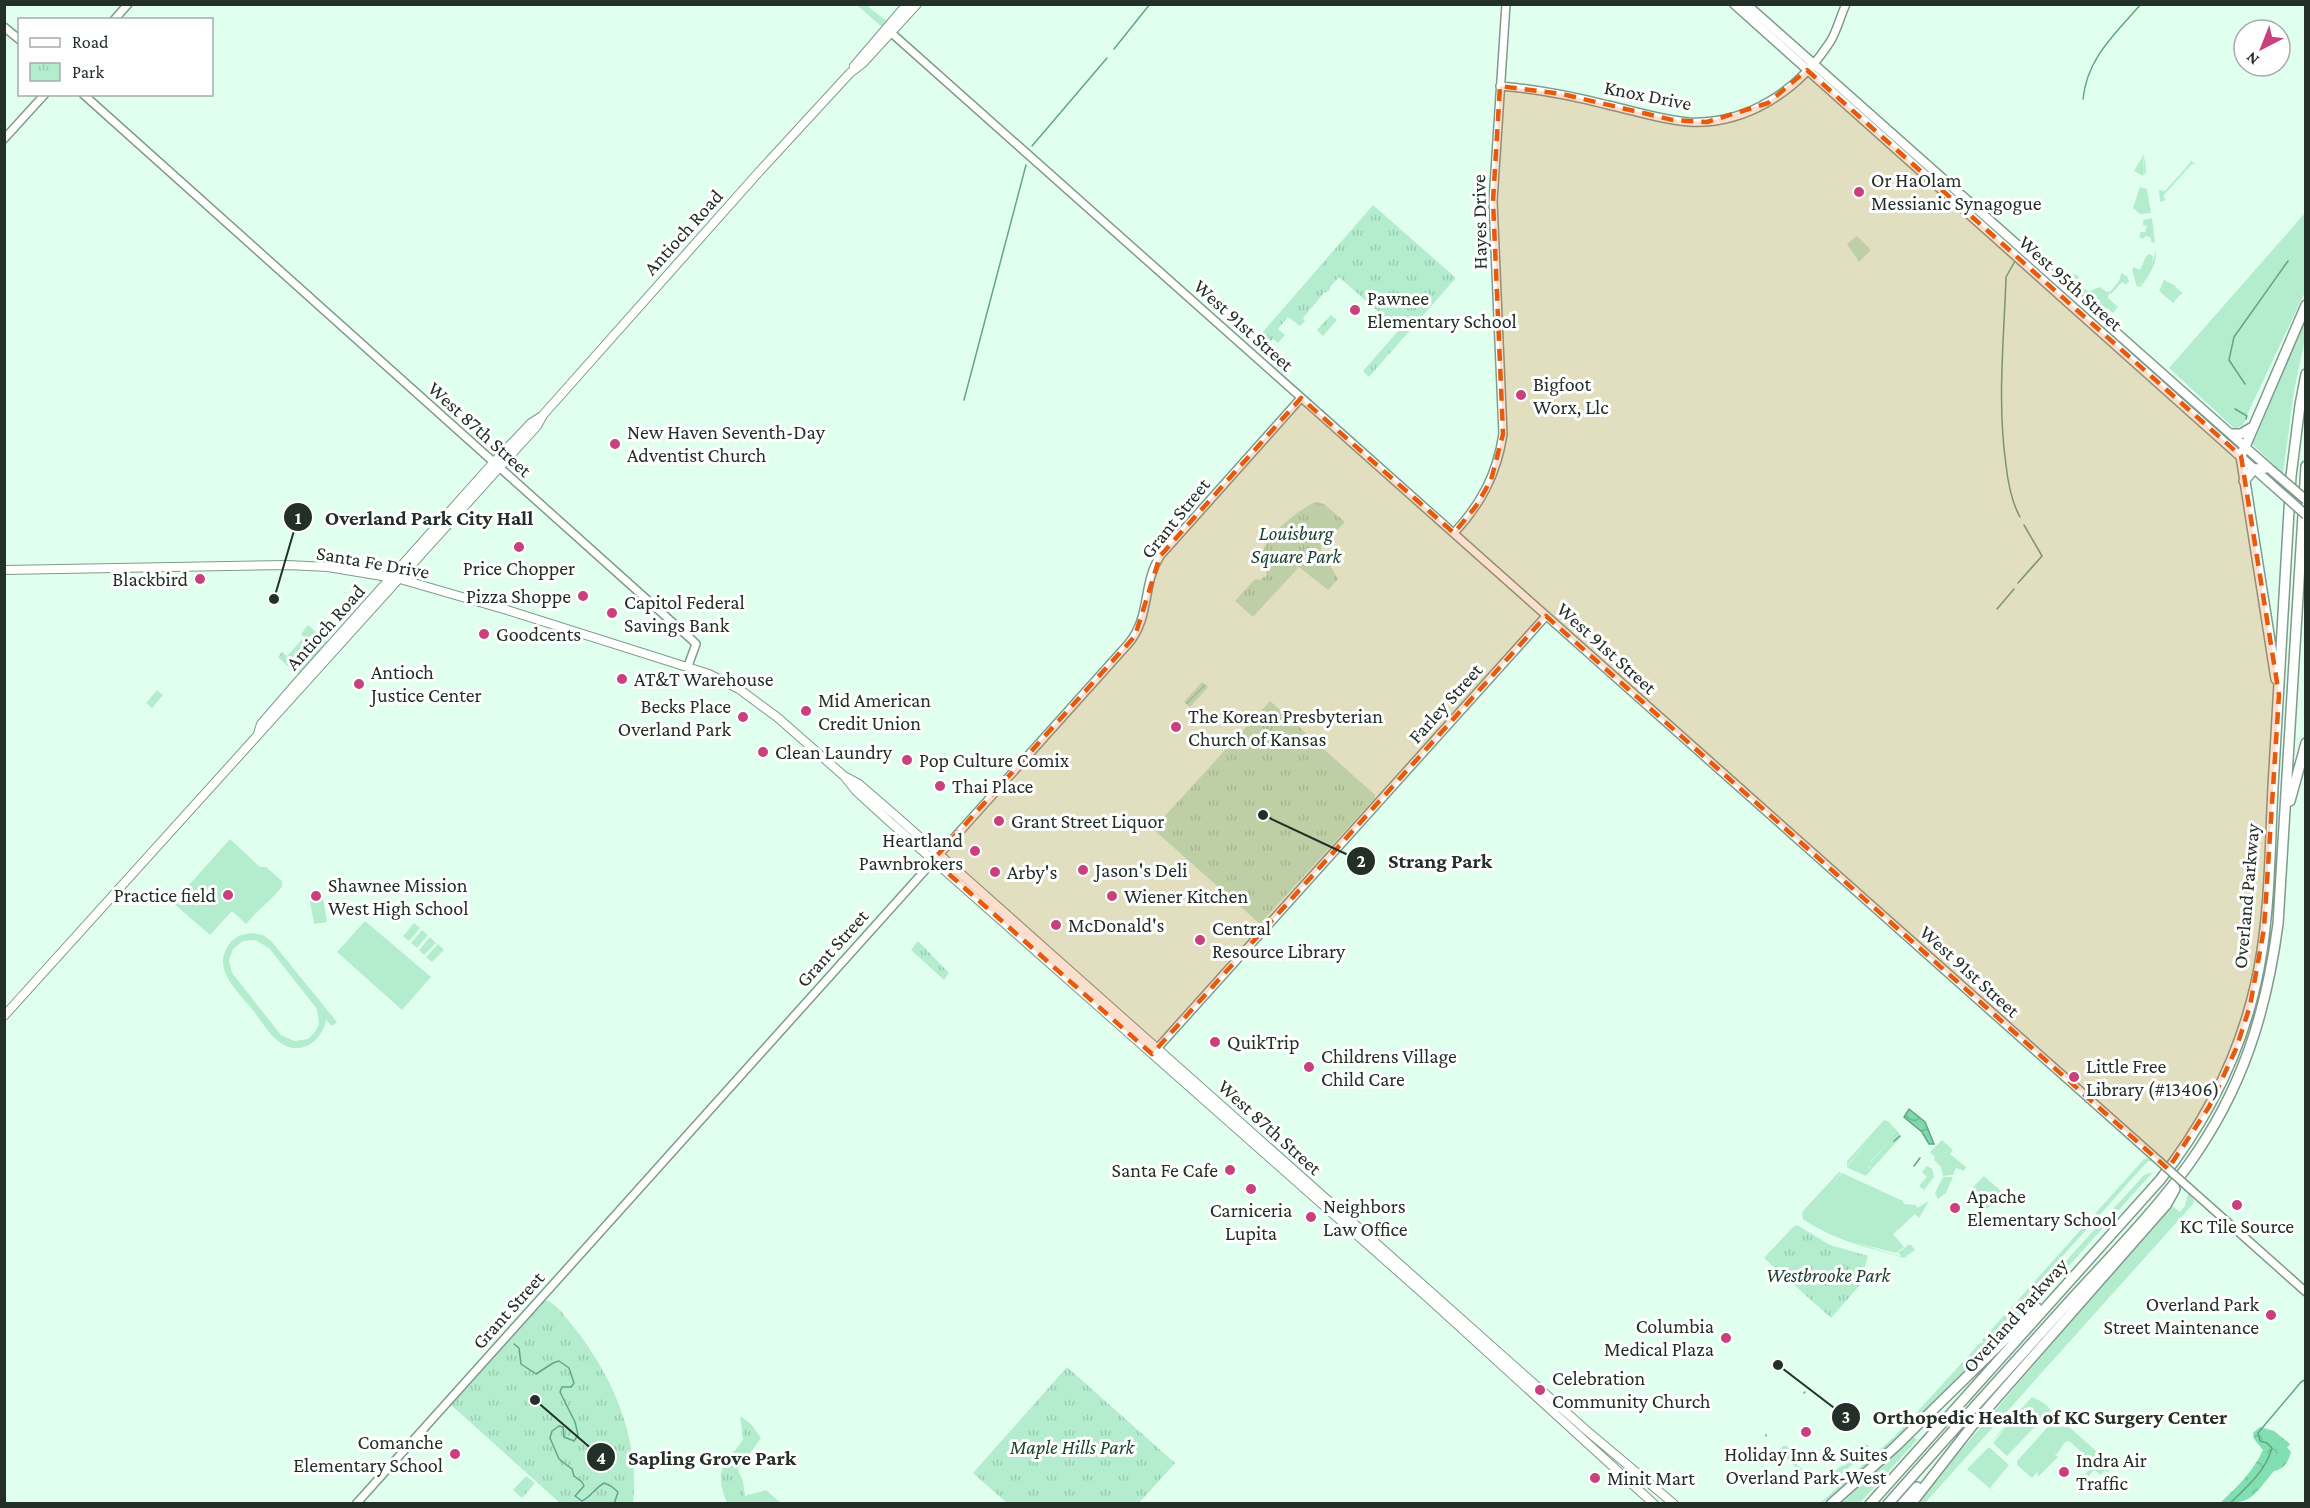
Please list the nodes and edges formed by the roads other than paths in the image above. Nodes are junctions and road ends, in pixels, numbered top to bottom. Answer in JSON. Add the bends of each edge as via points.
{"nodes":[{"id":1,"x":128,"y":4,"type":"edge"},
{"id":2,"x":907,"y":4,"type":"edge"},
{"id":3,"x":917,"y":4,"type":"edge"},
{"id":4,"x":1506,"y":4,"type":"edge"},
{"id":5,"x":1734,"y":4,"type":"edge"},
{"id":6,"x":1746,"y":4,"type":"edge"},
{"id":7,"x":1846,"y":4,"type":"edge"},
{"id":8,"x":116,"y":18,"type":"edge"},
{"id":9,"x":4,"y":27,"type":"edge"},
{"id":10,"x":888,"y":31,"type":"junction"},
{"id":11,"x":18,"y":38,"type":"edge"},
{"id":12,"x":1810,"y":66,"type":"junction"},
{"id":13,"x":1500,"y":86,"type":"junction"},
{"id":14,"x":43,"y":96,"type":"edge"},
{"id":15,"x":85,"y":96,"type":"edge"},
{"id":16,"x":4,"y":140,"type":"edge"},
{"id":17,"x":2008,"y":242,"type":"junction"},
{"id":18,"x":2306,"y":305,"type":"edge"},
{"id":19,"x":2306,"y":374,"type":"edge"},
{"id":20,"x":1301,"y":398,"type":"junction"},
{"id":21,"x":2252,"y":428,"type":"junction"},
{"id":22,"x":2232,"y":434,"type":"junction"},
{"id":23,"x":2244,"y":445,"type":"junction"},
{"id":24,"x":2241,"y":456,"type":"junction"},
{"id":25,"x":496,"y":466,"type":"junction"},
{"id":26,"x":2306,"y":466,"type":"edge"},
{"id":27,"x":2269,"y":468,"type":"junction"},
{"id":28,"x":2254,"y":469,"type":"junction"},
{"id":29,"x":2244,"y":481,"type":"junction"},
{"id":30,"x":2306,"y":500,"type":"edge"},
{"id":31,"x":2306,"y":515,"type":"edge"},
{"id":32,"x":1454,"y":533,"type":"junction"},
{"id":33,"x":4,"y":570,"type":"edge"},
{"id":34,"x":396,"y":579,"type":"junction"},
{"id":35,"x":1546,"y":616,"type":"junction"},
{"id":36,"x":688,"y":666,"type":"junction"},
{"id":37,"x":2279,"y":694,"type":"junction"},
{"id":38,"x":2306,"y":743,"type":"edge"},
{"id":39,"x":2285,"y":818,"type":"junction"},
{"id":40,"x":936,"y":857,"type":"junction"},
{"id":41,"x":4,"y":1016,"type":"edge"},
{"id":42,"x":1155,"y":1051,"type":"junction"},
{"id":43,"x":2189,"y":1164,"type":"junction"},
{"id":44,"x":2306,"y":1292,"type":"edge"},
{"id":45,"x":2047,"y":1305,"type":"junction"},
{"id":46,"x":1949,"y":1454,"type":"junction"},
{"id":47,"x":356,"y":1503,"type":"edge"},
{"id":48,"x":1654,"y":1503,"type":"edge"},
{"id":49,"x":1674,"y":1503,"type":"edge"},
{"id":50,"x":1831,"y":1503,"type":"edge"},
{"id":51,"x":1870,"y":1503,"type":"edge"},
{"id":52,"x":1888,"y":1503,"type":"edge"},
{"id":53,"x":1902,"y":1503,"type":"edge"},
{"id":54,"x":1911,"y":1503,"type":"edge"}],
"edges":[{"from":1,"to":8,"type":"street"},
{"from":2,"to":10,"type":"main road","name":"Antioch Road"},
{"from":3,"to":10,"type":"main road","name":"Antioch Road"},
{"from":4,"to":13,"type":"street","name":"Hayes Drive"},
{"from":5,"to":12,"type":"main road","name":"West 95th Street"},
{"from":6,"to":12,"type":"main road","name":"West 95th Street"},
{"from":7,"to":12,"type":"street","name":"Knox Drive","via":[[1833,37]]},
{"from":9,"to":11,"type":"street"},
{"from":10,"to":20,"type":"street","name":"West 91st Street"},
{"from":10,"to":25,"type":"main road","name":"Antioch Road"},
{"from":12,"to":13,"type":"street","name":"Knox Drive","via":[[1768,103],[1707,122],[1673,120],[1562,94]]},
{"from":12,"to":17,"type":"main road","name":"West 95th Street"},
{"from":13,"to":32,"type":"street","name":"Hayes Drive","via":[[1493,201],[1503,434],[1487,489]]},
{"from":14,"to":16,"type":"street"},
{"from":15,"to":25,"type":"street","name":"West 87th Street"},
{"from":17,"to":22,"type":"main road","name":"West 95th Street"},
{"from":17,"to":24,"type":"main road","name":"West 95th Street"},
{"from":18,"to":21,"type":"highway"},
{"from":19,"to":37,"type":"highway","name":"Overland Parkway","via":[[2291,476]]},
{"from":20,"to":32,"type":"street","name":"West 91st Street"},
{"from":20,"to":40,"type":"street","name":"Grant Street","via":[[1160,556],[1135,636]]},
{"from":21,"to":22,"type":"highway"},
{"from":21,"to":23,"type":"highway"},
{"from":22,"to":23,"type":"main road","name":"West 95th Street"},
{"from":23,"to":24,"type":"highway"},
{"from":23,"to":27,"type":"main road","name":"West 95th Street"},
{"from":24,"to":28,"type":"main road","name":"West 95th Street"},
{"from":24,"to":29,"type":"highway"},
{"from":25,"to":34,"type":"main road","name":"Antioch Road"},
{"from":25,"to":36,"type":"street","name":"West 87th Street","via":[[696,644]]},
{"from":26,"to":39,"type":"highway","name":"Overland Parkway"},
{"from":27,"to":28,"type":"highway"},
{"from":27,"to":30,"type":"main road","name":"West 95th Street","bridge":true},
{"from":28,"to":29,"type":"highway"},
{"from":28,"to":31,"type":"main road","name":"West 95th Street","bridge":true},
{"from":29,"to":37,"type":"highway"},
{"from":32,"to":35,"type":"street","name":"West 91st Street"},
{"from":33,"to":34,"type":"main road","name":"Santa Fe Drive","via":[[287,565],[328,567]]},
{"from":34,"to":36,"type":"main road","name":"Santa Fe Drive"},
{"from":34,"to":41,"type":"main road","name":"Antioch Road"},
{"from":35,"to":42,"type":"street","name":"Farley Street"},
{"from":35,"to":44,"type":"street","name":"West 91st Street","bridge":true},
{"from":36,"to":40,"type":"main road","name":"West 87th Street","via":[[722,680],[754,700],[844,776],[859,784]]},
{"from":37,"to":45,"type":"highway","name":"Overland Parkway","via":[[2262,951],[2236,1048],[2209,1107],[2174,1162]]},
{"from":38,"to":39,"type":"highway"},
{"from":39,"to":43,"type":"highway","name":"Overland Parkway","via":[[2278,924],[2259,1025],[2229,1097]]},
{"from":40,"to":42,"type":"main road","name":"West 87th Street"},
{"from":40,"to":47,"type":"street","name":"Grant Street"},
{"from":42,"to":48,"type":"main road","name":"West 87th Street"},
{"from":42,"to":49,"type":"main road","name":"West 87th Street","via":[[1586,1431]]},
{"from":43,"to":46,"type":"highway","via":[[2166,1205]]},
{"from":43,"to":52,"type":"highway","name":"Overland Parkway"},
{"from":45,"to":50,"type":"highway","via":[[2040,1305],[1895,1447]]},
{"from":45,"to":51,"type":"highway","name":"Overland Parkway"},
{"from":46,"to":53,"type":"highway"},
{"from":46,"to":54,"type":"highway"}]}
